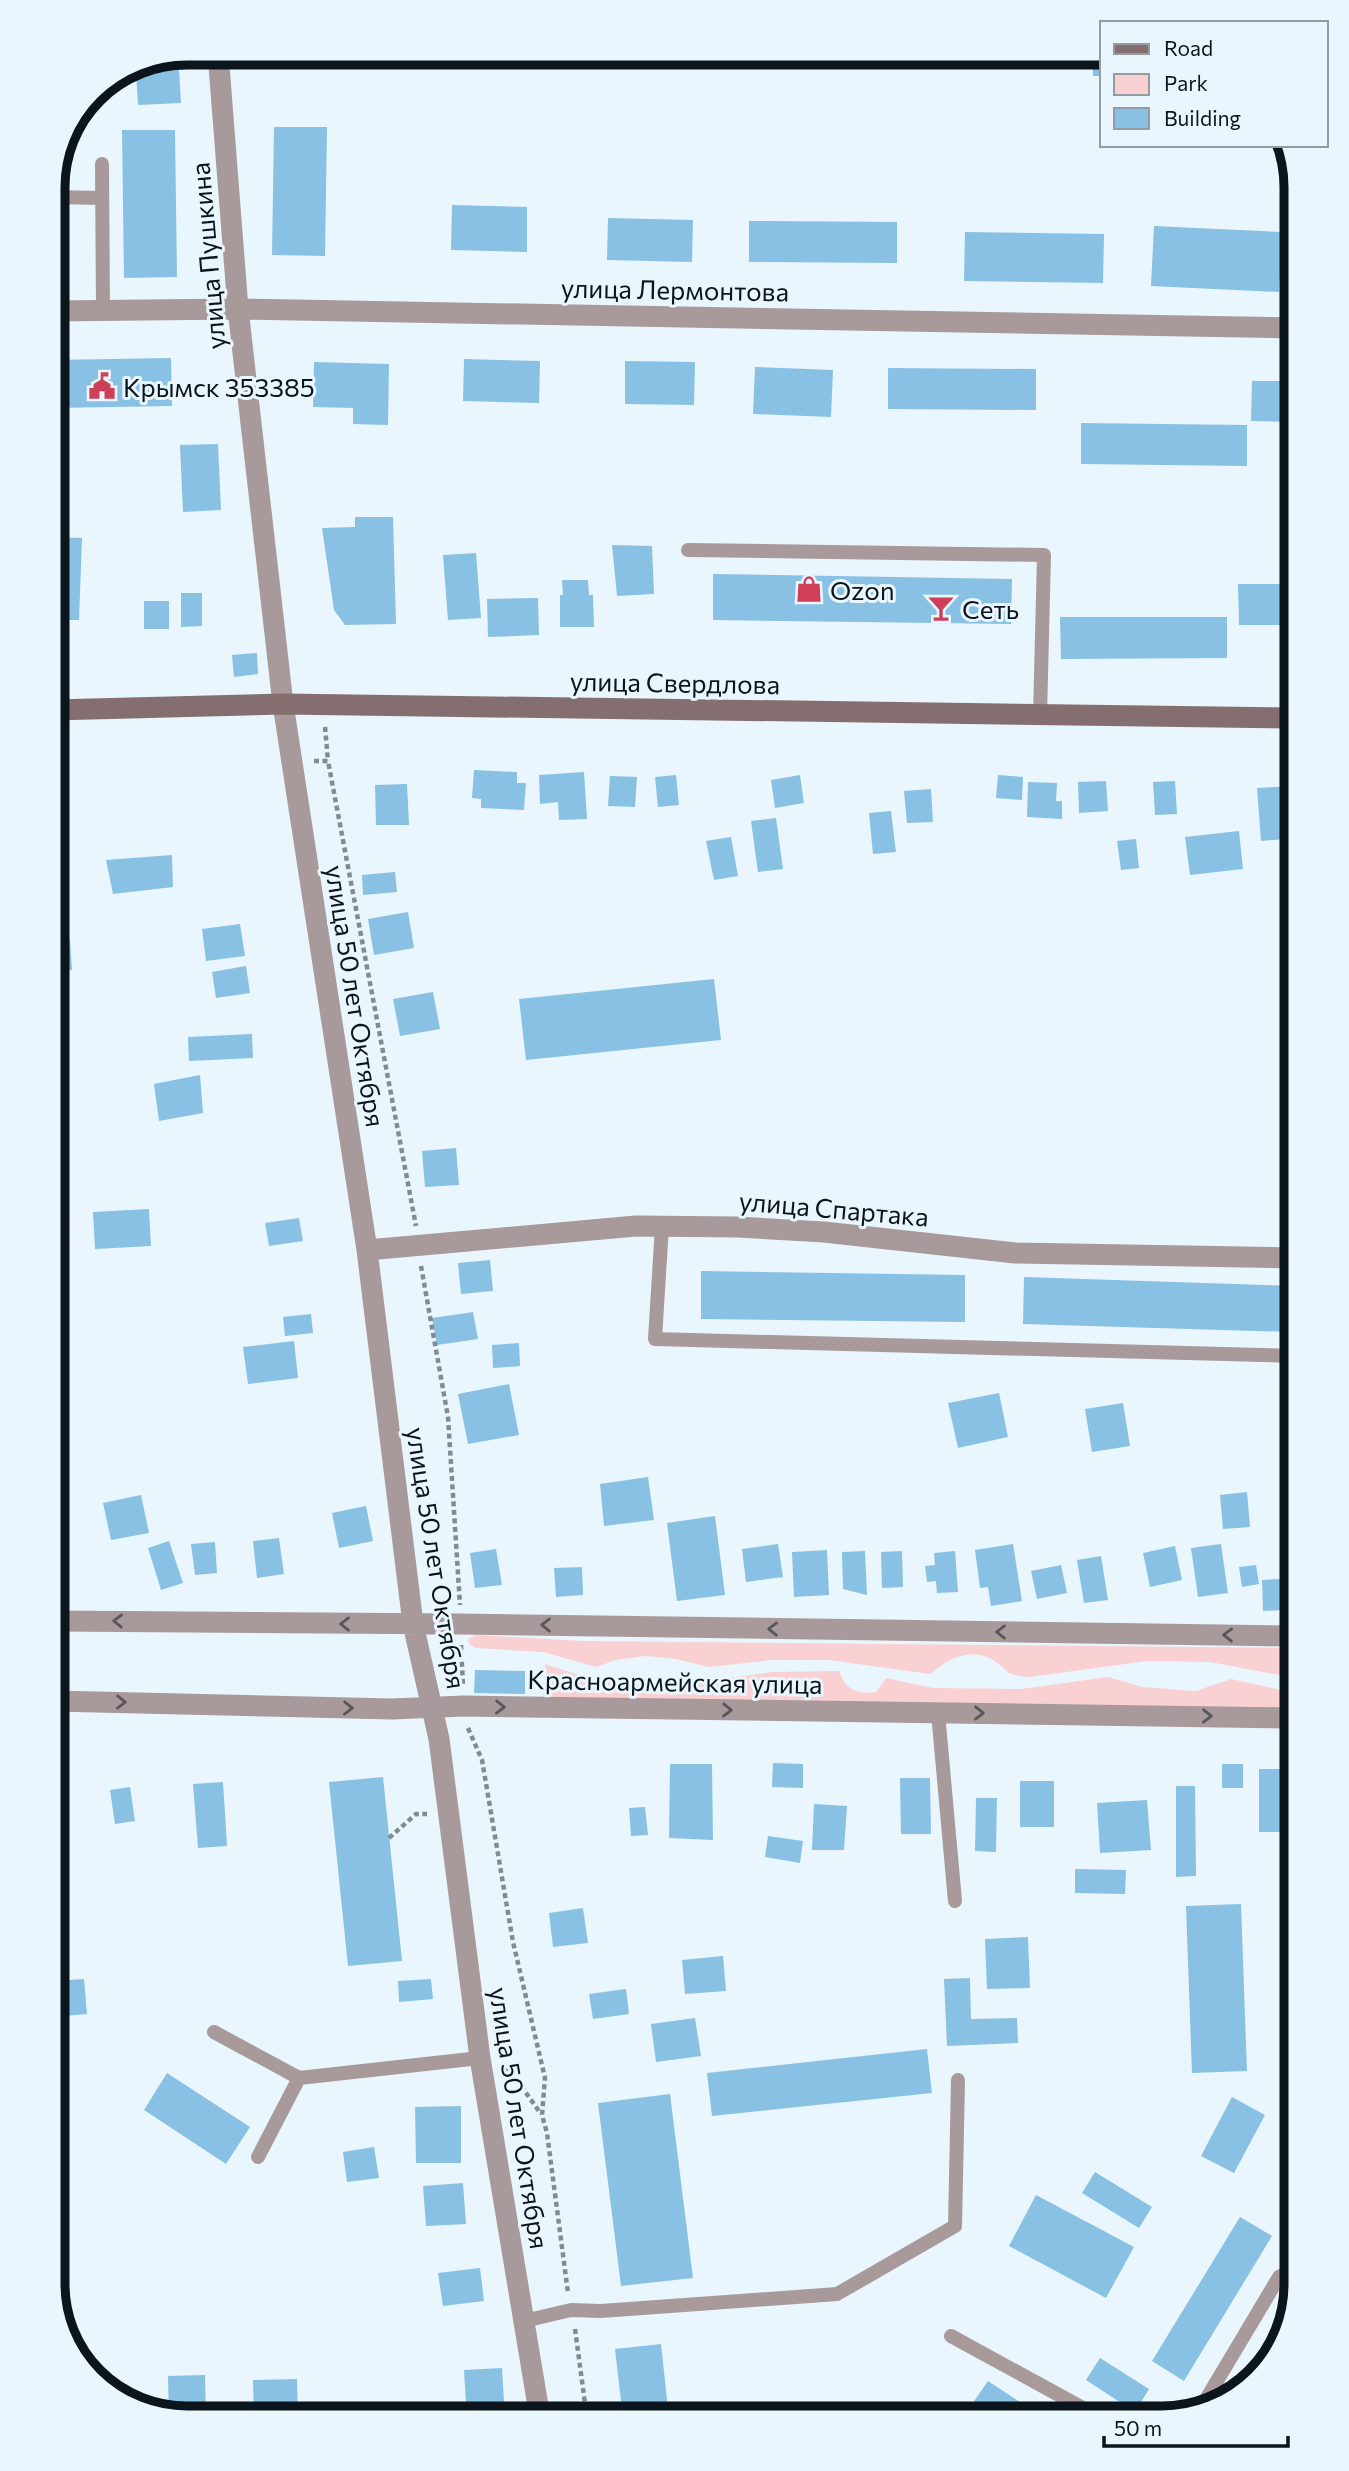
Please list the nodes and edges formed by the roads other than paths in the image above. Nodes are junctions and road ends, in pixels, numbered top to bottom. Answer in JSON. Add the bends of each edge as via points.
{"nodes":[{"id":1,"x":219,"y":65,"type":"edge"},
{"id":2,"x":102,"y":164,"type":"dead end"},
{"id":3,"x":65,"y":197,"type":"edge"},
{"id":4,"x":102,"y":198,"type":"junction"},
{"id":5,"x":238,"y":309,"type":"junction"},
{"id":6,"x":65,"y":311,"type":"edge"},
{"id":7,"x":103,"y":311,"type":"junction"},
{"id":8,"x":1284,"y":328,"type":"edge"},
{"id":9,"x":688,"y":550,"type":"dead end"},
{"id":10,"x":283,"y":704,"type":"junction"},
{"id":11,"x":65,"y":710,"type":"edge"},
{"id":12,"x":1040,"y":716,"type":"junction"},
{"id":13,"x":1284,"y":718,"type":"edge"},
{"id":14,"x":662,"y":1226,"type":"junction"},
{"id":15,"x":367,"y":1250,"type":"junction"},
{"id":16,"x":1284,"y":1258,"type":"edge"},
{"id":17,"x":1284,"y":1356,"type":"edge"},
{"id":18,"x":65,"y":1621,"type":"edge"},
{"id":19,"x":414,"y":1624,"type":"junction"},
{"id":20,"x":1284,"y":1636,"type":"edge"},
{"id":21,"x":65,"y":1701,"type":"edge"},
{"id":22,"x":431,"y":1706,"type":"junction"},
{"id":23,"x":937,"y":1713,"type":"junction"},
{"id":24,"x":1284,"y":1718,"type":"edge"},
{"id":25,"x":955,"y":1902,"type":"dead end"},
{"id":26,"x":214,"y":2032,"type":"dead end"},
{"id":27,"x":480,"y":2058,"type":"junction"},
{"id":28,"x":299,"y":2078,"type":"junction"},
{"id":29,"x":958,"y":2080,"type":"dead end"},
{"id":30,"x":258,"y":2157,"type":"dead end"},
{"id":31,"x":1284,"y":2274,"type":"edge"},
{"id":32,"x":524,"y":2321,"type":"junction"},
{"id":33,"x":951,"y":2336,"type":"dead end"},
{"id":34,"x":1207,"y":2398,"type":"edge"},
{"id":35,"x":538,"y":2406,"type":"edge"},
{"id":36,"x":1079,"y":2406,"type":"edge"}],
"edges":[{"from":1,"to":5,"type":"street","name":"улица Пушкина"},
{"from":2,"to":4,"type":"lane"},
{"from":3,"to":4,"type":"lane"},
{"from":4,"to":7,"type":"lane"},
{"from":5,"to":7,"type":"street","name":"улица Лермонтова"},
{"from":5,"to":8,"type":"street","name":"улица Лермонтова"},
{"from":5,"to":10,"type":"street","name":"улица Пушкина"},
{"from":6,"to":7,"type":"street","name":"улица Лермонтова"},
{"from":9,"to":12,"type":"lane","via":[[1044,555]]},
{"from":10,"to":11,"type":"main road","name":"улица Свердлова"},
{"from":10,"to":12,"type":"main road","name":"улица Свердлова"},
{"from":10,"to":15,"type":"street","name":"улица 50 лет Октября"},
{"from":12,"to":13,"type":"main road","name":"улица Свердлова"},
{"from":14,"to":15,"type":"street","name":"улица Спартака"},
{"from":14,"to":16,"type":"street","name":"улица Спартака","via":[[824,1232],[1015,1253]]},
{"from":14,"to":17,"type":"lane","via":[[655,1339]]},
{"from":15,"to":19,"type":"street","name":"улица 50 лет Октября"},
{"from":19,"to":18,"type":"street","name":"Красноармейская улица","one_way":true},
{"from":20,"to":19,"type":"street","name":"Красноармейская улица","one_way":true},
{"from":19,"to":22,"type":"street","name":"улица 50 лет Октября"},
{"from":21,"to":22,"type":"street","name":"Красноармейская улица","one_way":true},
{"from":22,"to":23,"type":"street","name":"Красноармейская улица","one_way":true},
{"from":22,"to":27,"type":"street","name":"улица 50 лет Октября"},
{"from":23,"to":24,"type":"street","name":"Красноармейская улица","one_way":true},
{"from":23,"to":25,"type":"lane"},
{"from":26,"to":28,"type":"lane"},
{"from":27,"to":28,"type":"lane"},
{"from":27,"to":32,"type":"street","name":"улица 50 лет Октября"},
{"from":28,"to":30,"type":"lane"},
{"from":29,"to":32,"type":"lane","via":[[954,2226],[837,2294],[571,2310]]},
{"from":31,"to":34,"type":"lane"},
{"from":32,"to":35,"type":"street","name":"улица 50 лет Октября"},
{"from":33,"to":36,"type":"lane"}]}
